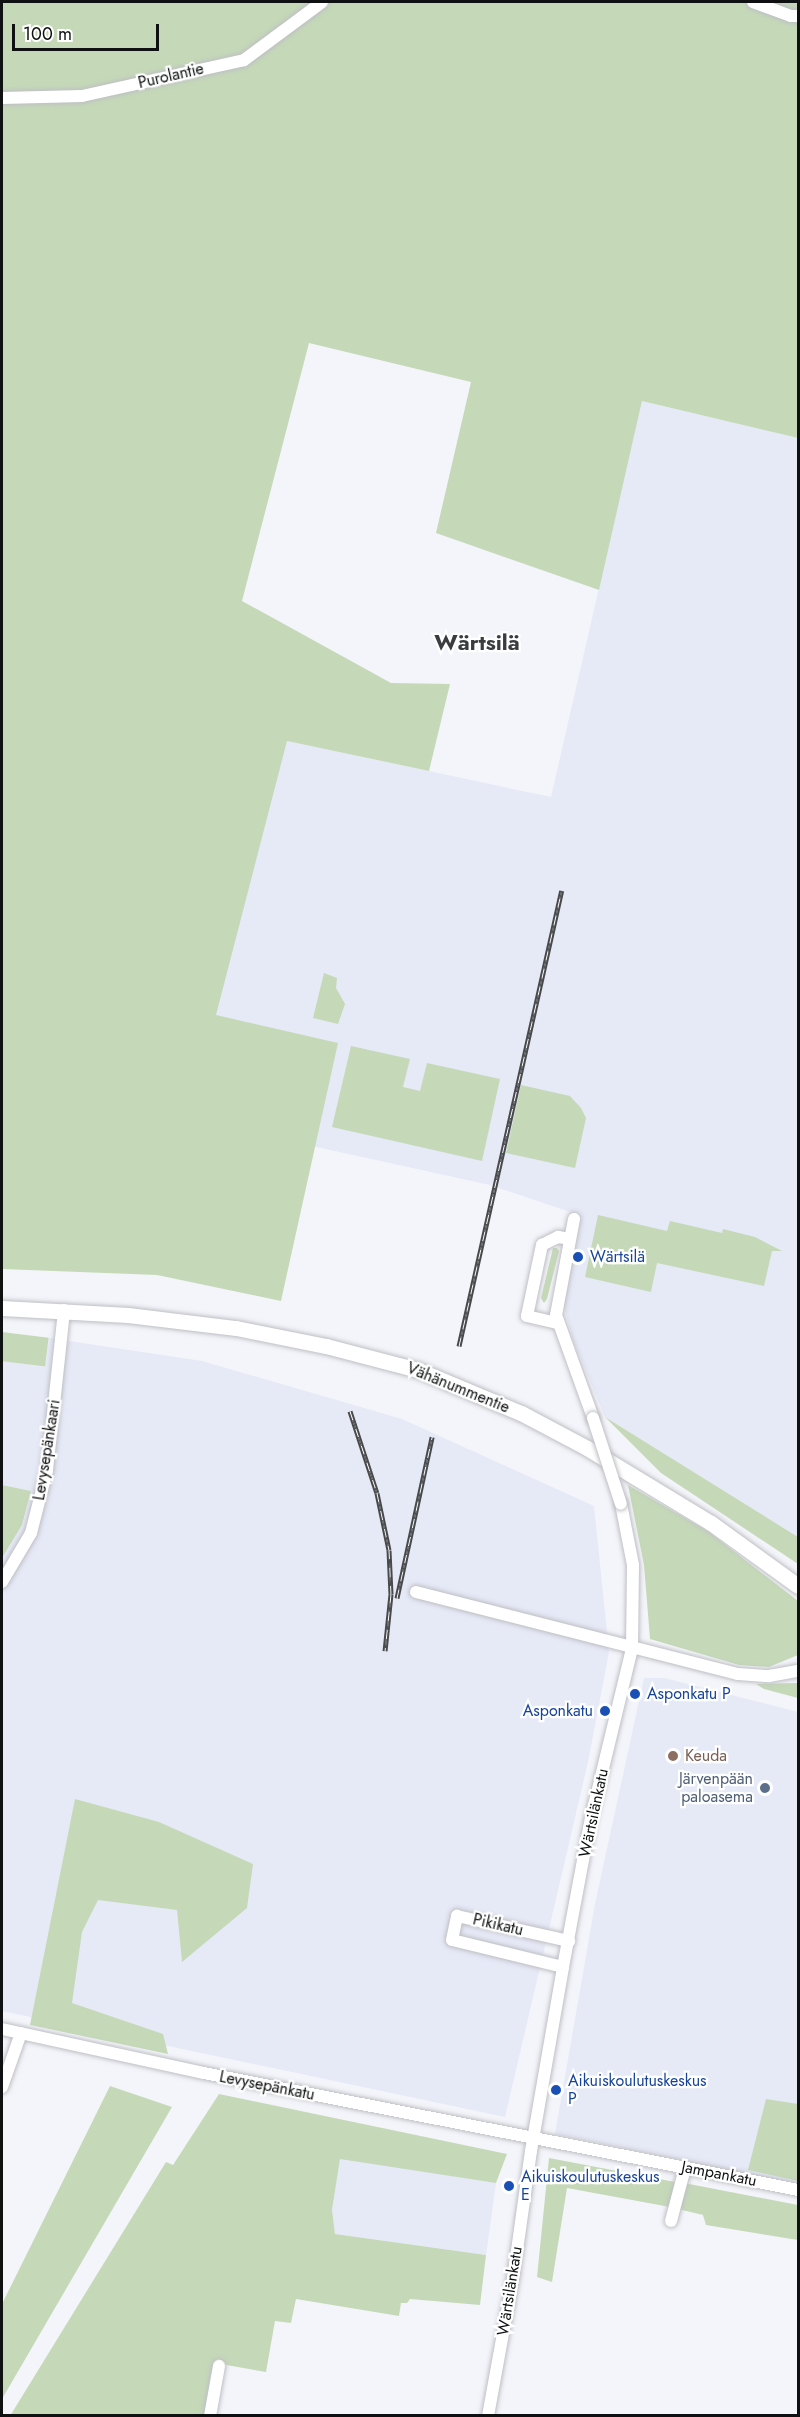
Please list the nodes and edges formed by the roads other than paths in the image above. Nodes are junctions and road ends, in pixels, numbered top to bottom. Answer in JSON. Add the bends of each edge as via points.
{"nodes":[{"id":1,"x":322,"y":2,"type":"edge"},
{"id":2,"x":753,"y":2,"type":"edge"},
{"id":3,"x":798,"y":16,"type":"edge"},
{"id":4,"x":2,"y":98,"type":"edge"},
{"id":5,"x":574,"y":1219,"type":"dead end"},
{"id":6,"x":570,"y":1239,"type":"junction"},
{"id":7,"x":2,"y":1308,"type":"edge"},
{"id":8,"x":64,"y":1310,"type":"junction"},
{"id":9,"x":557,"y":1323,"type":"junction"},
{"id":10,"x":2,"y":1582,"type":"edge"},
{"id":11,"x":798,"y":1586,"type":"edge"},
{"id":12,"x":416,"y":1592,"type":"dead end"},
{"id":13,"x":632,"y":1648,"type":"junction"},
{"id":14,"x":798,"y":1671,"type":"edge"},
{"id":15,"x":569,"y":1941,"type":"junction"},
{"id":16,"x":562,"y":1966,"type":"junction"},
{"id":17,"x":2,"y":2029,"type":"edge"},
{"id":18,"x":21,"y":2033,"type":"junction"},
{"id":19,"x":2,"y":2086,"type":"edge"},
{"id":20,"x":533,"y":2138,"type":"junction"},
{"id":21,"x":685,"y":2168,"type":"junction"},
{"id":22,"x":798,"y":2190,"type":"edge"},
{"id":23,"x":671,"y":2221,"type":"dead end"},
{"id":24,"x":219,"y":2366,"type":"dead end"},
{"id":25,"x":210,"y":2415,"type":"edge"},
{"id":26,"x":488,"y":2415,"type":"edge"}],
"edges":[{"from":1,"to":4,"type":"street","name":"Purolantie","via":[[244,60],[82,96]]},
{"from":2,"to":3,"type":"street"},
{"from":5,"to":6,"type":"street","name":"Wärtsilänkatu"},
{"from":6,"to":9,"type":"street","name":"Wärtsilänkatu"},
{"from":6,"to":9,"type":"street","via":[[558,1237],[543,1245],[527,1316]]},
{"from":7,"to":8,"type":"main road","name":"Vähänummentie"},
{"from":8,"to":10,"type":"street","name":"Levysepänkaari","via":[[47,1470],[31,1533]]},
{"from":8,"to":11,"type":"main road","name":"Vähänummentie","via":[[236,1328],[418,1370],[521,1413],[587,1448],[711,1523]]},
{"from":9,"to":13,"type":"street","name":"Wärtsilänkatu","bridge":true,"via":[[621,1504],[633,1565]]},
{"from":12,"to":13,"type":"street"},
{"from":13,"to":14,"type":"street","via":[[738,1674],[769,1676]]},
{"from":13,"to":15,"type":"street","name":"Wärtsilänkatu","via":[[591,1818]]},
{"from":15,"to":16,"type":"street","name":"Wärtsilänkatu"},
{"from":15,"to":16,"type":"street","name":"Pikikatu","via":[[457,1916],[452,1940]]},
{"from":16,"to":20,"type":"street","name":"Wärtsilänkatu"},
{"from":17,"to":18,"type":"street","name":"Levysepänkatu"},
{"from":18,"to":19,"type":"street"},
{"from":18,"to":20,"type":"street","name":"Levysepänkatu"},
{"from":20,"to":21,"type":"street","name":"Jampankatu"},
{"from":20,"to":26,"type":"street","name":"Wärtsilänkatu"},
{"from":21,"to":22,"type":"street","name":"Jampankatu"},
{"from":21,"to":23,"type":"street"},
{"from":24,"to":25,"type":"street"}]}
